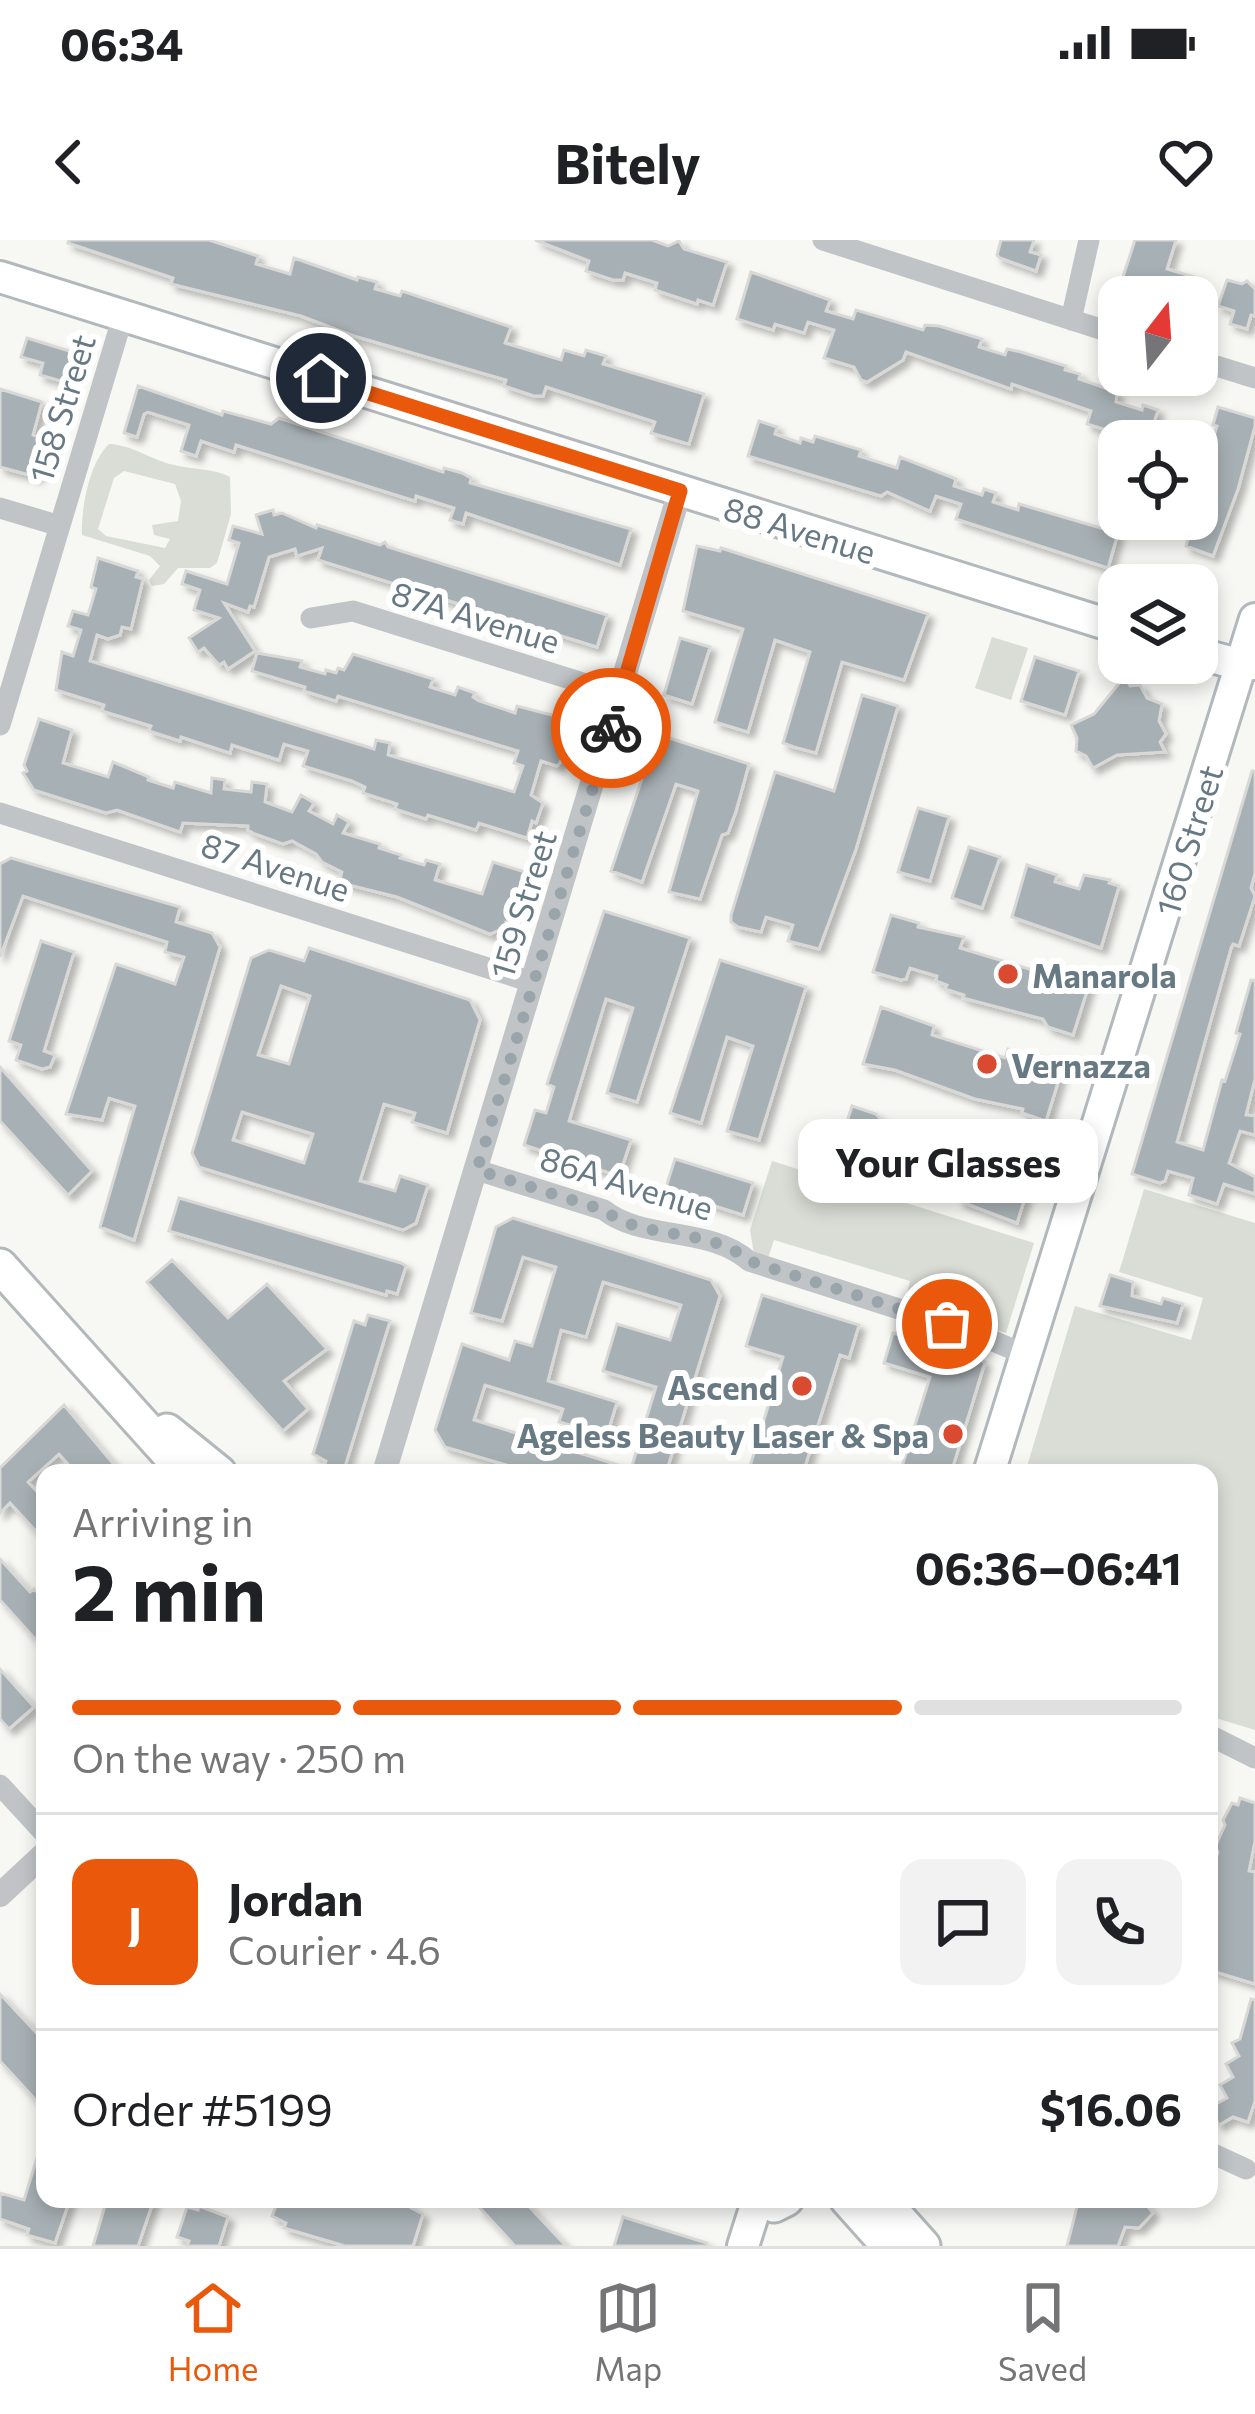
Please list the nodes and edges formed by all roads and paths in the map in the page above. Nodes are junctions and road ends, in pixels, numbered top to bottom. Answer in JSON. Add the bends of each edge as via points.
{"nodes":[{"id":1,"x":823,"y":240,"type":"edge"},
{"id":2,"x":1088,"y":240,"type":"edge"},
{"id":3,"x":0,"y":277,"type":"edge"},
{"id":4,"x":123,"y":316,"type":"junction"},
{"id":5,"x":1071,"y":320,"type":"junction"},
{"id":6,"x":1098,"y":328,"type":"edge"},
{"id":7,"x":1218,"y":367,"type":"edge"},
{"id":8,"x":1255,"y":378,"type":"edge"},
{"id":9,"x":680,"y":491,"type":"junction"},
{"id":10,"x":0,"y":508,"type":"edge"},
{"id":11,"x":60,"y":526,"type":"junction"},
{"id":12,"x":311,"y":618,"type":"dead end"},
{"id":13,"x":1255,"y":619,"type":"edge"},
{"id":14,"x":1098,"y":621,"type":"edge"},
{"id":15,"x":1218,"y":658,"type":"edge"},
{"id":16,"x":1250,"y":668,"type":"edge"},
{"id":17,"x":621,"y":695,"type":"junction"},
{"id":18,"x":0,"y":725,"type":"edge"},
{"id":19,"x":0,"y":813,"type":"edge"},
{"id":20,"x":532,"y":982,"type":"junction"},
{"id":21,"x":477,"y":1170,"type":"junction"},
{"id":22,"x":0,"y":1267,"type":"edge"},
{"id":23,"x":1026,"y":1355,"type":"junction"},
{"id":24,"x":116,"y":1395,"type":"junction"},
{"id":25,"x":178,"y":1464,"type":"edge"},
{"id":26,"x":211,"y":1464,"type":"edge"},
{"id":27,"x":387,"y":1464,"type":"edge"},
{"id":28,"x":992,"y":1464,"type":"edge"},
{"id":29,"x":1218,"y":1741,"type":"edge"},
{"id":30,"x":1255,"y":1758,"type":"edge"},
{"id":31,"x":0,"y":1785,"type":"edge"},
{"id":32,"x":36,"y":1824,"type":"edge"},
{"id":33,"x":36,"y":1861,"type":"edge"},
{"id":34,"x":0,"y":1895,"type":"edge"},
{"id":35,"x":1218,"y":2156,"type":"edge"},
{"id":36,"x":1246,"y":2169,"type":"dead end"},
{"id":37,"x":768,"y":2208,"type":"edge"},
{"id":38,"x":771,"y":2208,"type":"edge"},
{"id":39,"x":855,"y":2208,"type":"edge"},
{"id":40,"x":889,"y":2208,"type":"edge"},
{"id":41,"x":743,"y":2246,"type":"edge"},
{"id":42,"x":762,"y":2246,"type":"edge"},
{"id":43,"x":889,"y":2246,"type":"edge"},
{"id":44,"x":923,"y":2246,"type":"edge"}],
"edges":[{"from":1,"to":5,"type":"street"},
{"from":2,"to":5,"type":"street"},
{"from":3,"to":4,"type":"main road","name":"88 Avenue"},
{"from":4,"to":9,"type":"main road","name":"88 Avenue"},
{"from":4,"to":11,"type":"street","name":"158 Street"},
{"from":5,"to":6,"type":"street"},
{"from":7,"to":8,"type":"street"},
{"from":9,"to":14,"type":"main road","name":"88 Avenue"},
{"from":9,"to":17,"type":"street","name":"159 Street"},
{"from":10,"to":11,"type":"street"},
{"from":11,"to":18,"type":"street","name":"158 Street"},
{"from":12,"to":17,"type":"street","name":"87A Avenue","via":[[352,611]]},
{"from":13,"to":16,"type":"main road","name":"160 Street"},
{"from":15,"to":16,"type":"main road"},
{"from":16,"to":23,"type":"main road","name":"160 Street"},
{"from":17,"to":20,"type":"street","name":"159 Street"},
{"from":19,"to":20,"type":"street","name":"87 Avenue"},
{"from":20,"to":21,"type":"street","name":"159 Street"},
{"from":21,"to":23,"type":"street","name":"86A Avenue"},
{"from":21,"to":27,"type":"street","name":"159 Street"},
{"from":22,"to":24,"type":"main road"},
{"from":23,"to":28,"type":"main road","name":"160 Street"},
{"from":24,"to":25,"type":"main road"},
{"from":24,"to":26,"type":"main road"},
{"from":29,"to":30,"type":"street"},
{"from":31,"to":32,"type":"street"},
{"from":33,"to":34,"type":"street"},
{"from":35,"to":36,"type":"street"},
{"from":37,"to":41,"type":"main road"},
{"from":38,"to":42,"type":"main road"},
{"from":39,"to":43,"type":"main road"},
{"from":40,"to":44,"type":"main road"}]}
